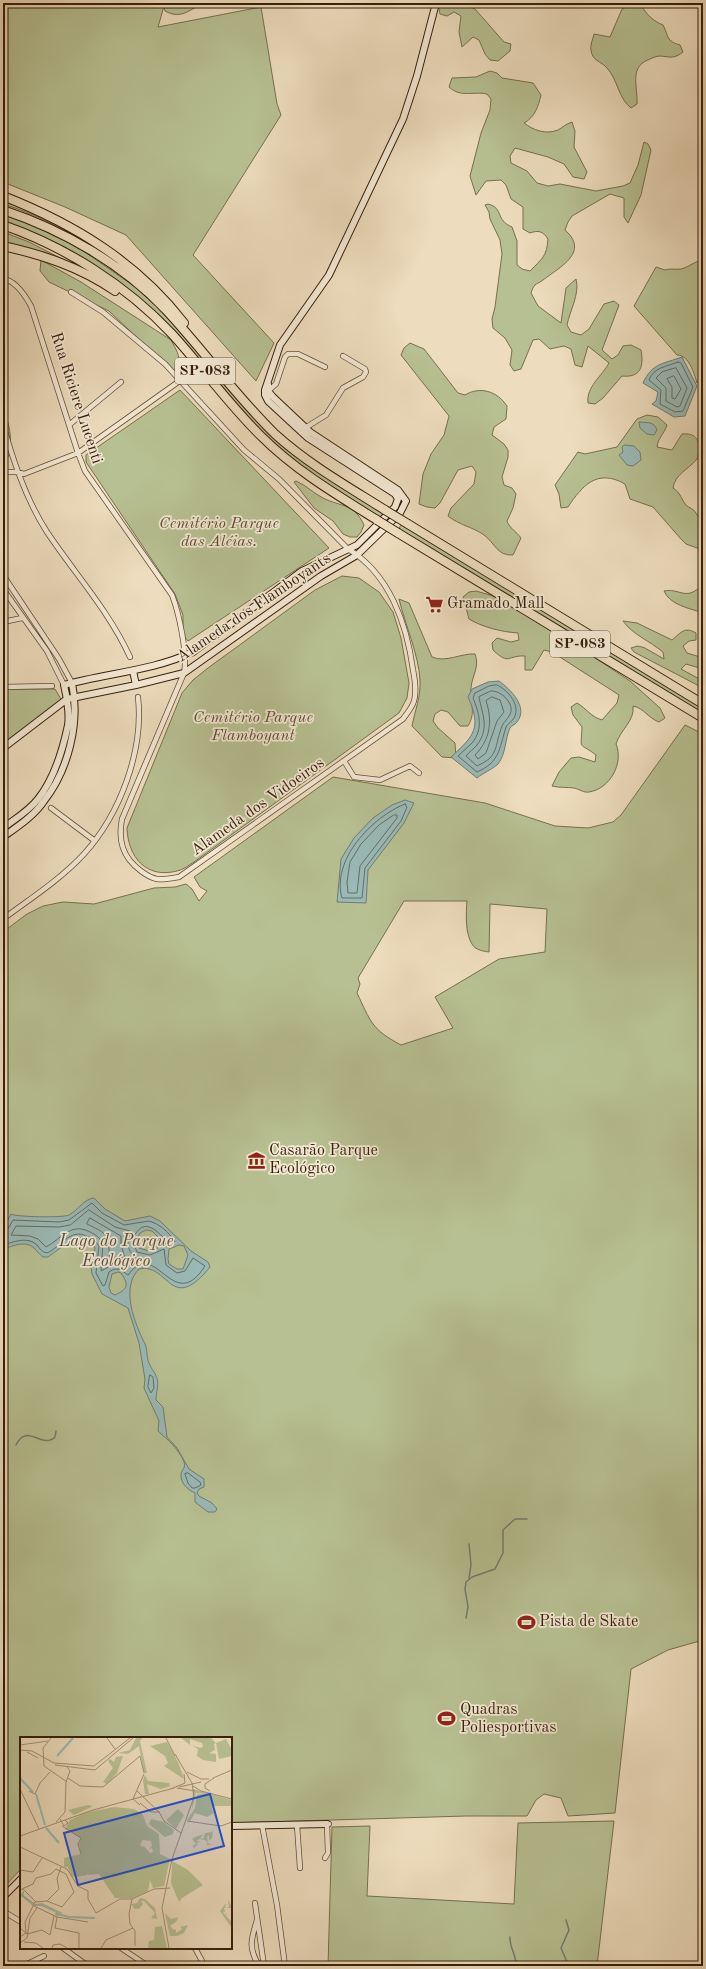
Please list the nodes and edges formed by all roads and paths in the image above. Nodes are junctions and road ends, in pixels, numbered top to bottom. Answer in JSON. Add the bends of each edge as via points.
{"nodes":[{"id":1,"x":436,"y":3,"type":"edge"},
{"id":2,"x":3,"y":196,"type":"edge"},
{"id":3,"x":3,"y":210,"type":"edge"},
{"id":4,"x":3,"y":225,"type":"edge"},
{"id":5,"x":3,"y":246,"type":"edge"},
{"id":6,"x":3,"y":279,"type":"edge"},
{"id":7,"x":71,"y":292,"type":"dead end"},
{"id":8,"x":180,"y":343,"type":"junction"},
{"id":9,"x":343,"y":356,"type":"dead end"},
{"id":10,"x":326,"y":367,"type":"dead end"},
{"id":11,"x":181,"y":380,"type":"junction"},
{"id":12,"x":268,"y":380,"type":"junction"},
{"id":13,"x":121,"y":382,"type":"dead end"},
{"id":14,"x":268,"y":391,"type":"junction"},
{"id":15,"x":242,"y":398,"type":"junction"},
{"id":16,"x":288,"y":416,"type":"junction"},
{"id":17,"x":3,"y":424,"type":"edge"},
{"id":18,"x":69,"y":425,"type":"junction"},
{"id":19,"x":303,"y":430,"type":"junction"},
{"id":20,"x":5,"y":431,"type":"junction"},
{"id":21,"x":78,"y":453,"type":"junction"},
{"id":22,"x":3,"y":461,"type":"edge"},
{"id":23,"x":3,"y":472,"type":"edge"},
{"id":24,"x":16,"y":472,"type":"junction"},
{"id":25,"x":378,"y":480,"type":"junction"},
{"id":26,"x":398,"y":499,"type":"junction"},
{"id":27,"x":406,"y":501,"type":"junction"},
{"id":28,"x":348,"y":549,"type":"junction"},
{"id":29,"x":357,"y":555,"type":"junction"},
{"id":30,"x":3,"y":575,"type":"edge"},
{"id":31,"x":280,"y":587,"type":"junction"},
{"id":32,"x":3,"y":589,"type":"edge"},
{"id":33,"x":288,"y":599,"type":"junction"},
{"id":34,"x":22,"y":618,"type":"junction"},
{"id":35,"x":3,"y":622,"type":"edge"},
{"id":36,"x":184,"y":656,"type":"junction"},
{"id":37,"x":130,"y":657,"type":"dead end"},
{"id":38,"x":133,"y":671,"type":"junction"},
{"id":39,"x":184,"y":673,"type":"junction"},
{"id":40,"x":72,"y":683,"type":"junction"},
{"id":41,"x":64,"y":685,"type":"junction"},
{"id":42,"x":136,"y":685,"type":"junction"},
{"id":43,"x":52,"y":686,"type":"dead end"},
{"id":44,"x":3,"y":687,"type":"edge"},
{"id":45,"x":75,"y":697,"type":"junction"},
{"id":46,"x":138,"y":697,"type":"dead end"},
{"id":47,"x":67,"y":699,"type":"junction"},
{"id":48,"x":703,"y":704,"type":"edge"},
{"id":49,"x":703,"y":718,"type":"edge"},
{"id":50,"x":3,"y":748,"type":"edge"},
{"id":51,"x":344,"y":762,"type":"junction"},
{"id":52,"x":419,"y":773,"type":"dead end"},
{"id":53,"x":51,"y":808,"type":"dead end"},
{"id":54,"x":3,"y":828,"type":"edge"},
{"id":55,"x":3,"y":837,"type":"edge"},
{"id":56,"x":95,"y":841,"type":"junction"},
{"id":57,"x":3,"y":919,"type":"edge"},
{"id":58,"x":328,"y":1824,"type":"joint"},
{"id":59,"x":262,"y":1825,"type":"junction"},
{"id":60,"x":297,"y":1825,"type":"junction"},
{"id":61,"x":232,"y":1826,"type":"edge"},
{"id":62,"x":325,"y":1858,"type":"dead end"},
{"id":63,"x":300,"y":1868,"type":"dead end"},
{"id":64,"x":20,"y":1880,"type":"edge"},
{"id":65,"x":3,"y":1898,"type":"edge"},
{"id":66,"x":255,"y":1903,"type":"dead end"},
{"id":67,"x":3,"y":1911,"type":"edge"},
{"id":68,"x":257,"y":1918,"type":"junction"},
{"id":69,"x":20,"y":1921,"type":"edge"},
{"id":70,"x":64,"y":1949,"type":"edge"},
{"id":71,"x":122,"y":1949,"type":"edge"},
{"id":72,"x":196,"y":1949,"type":"edge"},
{"id":73,"x":44,"y":1956,"type":"dead end"},
{"id":74,"x":23,"y":1966,"type":"edge"},
{"id":75,"x":88,"y":1966,"type":"edge"},
{"id":76,"x":148,"y":1966,"type":"edge"},
{"id":77,"x":202,"y":1966,"type":"edge"},
{"id":78,"x":259,"y":1966,"type":"edge"},
{"id":79,"x":264,"y":1966,"type":"edge"},
{"id":80,"x":285,"y":1966,"type":"edge"}],
"edges":[{"from":1,"to":12,"type":"street","via":[[403,119],[338,258],[319,291],[280,345]]},
{"from":2,"to":15,"type":"highway","via":[[68,224],[134,270],[168,303]]},
{"from":3,"to":15,"type":"highway","number":"SP-083","via":[[76,242],[130,278],[166,310]]},
{"from":4,"to":8,"type":"highway","number":"SP-083","via":[[52,246],[97,272],[141,304]]},
{"from":5,"to":8,"type":"highway","via":[[54,259],[88,274],[132,302]]},
{"from":6,"to":18,"type":"street","name":"Rua Riciere Lucenti","via":[[18,288],[31,306]]},
{"from":7,"to":11,"type":"street","via":[[127,330]]},
{"from":8,"to":49,"type":"highway","number":"SP-083","bridge":true,"via":[[272,447],[311,478]]},
{"from":9,"to":19,"type":"street","via":[[366,372],[363,377],[344,388],[326,415]]},
{"from":10,"to":14,"type":"street","via":[[298,354],[288,354],[276,384]]},
{"from":11,"to":21,"type":"street"},
{"from":11,"to":28,"type":"street","name":"Alameda dos Vidoeiros","via":[[244,450],[279,479]]},
{"from":12,"to":14,"type":"street"},
{"from":12,"to":16,"type":"street","via":[[265,396]]},
{"from":13,"to":18,"type":"street"},
{"from":14,"to":16,"type":"street"},
{"from":15,"to":48,"type":"highway","number":"SP-083","bridge":true,"via":[[277,435],[311,462]]},
{"from":16,"to":19,"type":"street"},
{"from":17,"to":20,"type":"street"},
{"from":18,"to":21,"type":"street","name":"Rua Riciere Lucenti"},
{"from":19,"to":25,"type":"street"},
{"from":20,"to":22,"type":"street"},
{"from":20,"to":24,"type":"street"},
{"from":21,"to":24,"type":"street","via":[[24,474]]},
{"from":21,"to":36,"type":"street","name":"Rua Riciere Lucenti","via":[[85,471],[172,595],[178,611]]},
{"from":23,"to":24,"type":"street"},
{"from":24,"to":37,"type":"street","via":[[27,497],[48,532],[91,591]]},
{"from":25,"to":26,"type":"street"},
{"from":25,"to":27,"type":"street","via":[[398,490]]},
{"from":26,"to":27,"type":"street"},
{"from":26,"to":28,"type":"street","name":"Alameda dos Flamboyants","via":[[395,507],[366,538]]},
{"from":27,"to":29,"type":"street","name":"Alameda dos Flamboyants","via":[[400,513]]},
{"from":28,"to":29,"type":"street","name":"Alameda dos Vidoeiros"},
{"from":28,"to":31,"type":"street","name":"Alameda dos Flamboyants","via":[[302,571]]},
{"from":29,"to":33,"type":"street","name":"Alameda dos Flamboyants"},
{"from":29,"to":51,"type":"street","name":"Alameda dos Vidoeiros","via":[[376,575],[396,605],[409,643],[415,699],[412,708],[403,719]]},
{"from":30,"to":40,"type":"street","via":[[59,658]]},
{"from":31,"to":33,"type":"street"},
{"from":31,"to":36,"type":"street","name":"Alameda dos Flamboyants","via":[[199,648]]},
{"from":32,"to":34,"type":"street"},
{"from":33,"to":39,"type":"street","name":"Alameda dos Flamboyants"},
{"from":34,"to":35,"type":"street"},
{"from":34,"to":41,"type":"street","via":[[47,651]]},
{"from":36,"to":38,"type":"street","name":"Alameda dos Flamboyants"},
{"from":36,"to":39,"type":"street","name":"Rua Riciere Lucenti"},
{"from":38,"to":40,"type":"street","name":"Alameda dos Flamboyants"},
{"from":38,"to":42,"type":"street"},
{"from":39,"to":42,"type":"street","name":"Alameda dos Flamboyants"},
{"from":39,"to":51,"type":"street","name":"Alameda dos Vidoeiros","via":[[128,804],[119,832],[124,855],[130,863],[147,875],[158,879],[184,875]]},
{"from":40,"to":41,"type":"street","name":"Alameda dos Flamboyants"},
{"from":40,"to":45,"type":"street"},
{"from":41,"to":47,"type":"street"},
{"from":42,"to":45,"type":"street","name":"Alameda dos Flamboyants"},
{"from":43,"to":44,"type":"street"},
{"from":45,"to":47,"type":"street","name":"Alameda dos Flamboyants"},
{"from":45,"to":55,"type":"street","via":[[75,724],[61,773],[44,802]]},
{"from":46,"to":56,"type":"street","via":[[139,730],[133,761],[116,803]]},
{"from":47,"to":50,"type":"street"},
{"from":47,"to":54,"type":"street","via":[[68,724],[50,779],[38,799]]},
{"from":51,"to":52,"type":"street","via":[[354,777],[378,780],[408,766],[412,766]]},
{"from":53,"to":56,"type":"street"},
{"from":56,"to":57,"type":"street","via":[[71,867]]},
{"from":58,"to":60,"type":"street"},
{"from":58,"to":62,"type":"street","via":[[328,1853]]},
{"from":59,"to":60,"type":"street"},
{"from":59,"to":61,"type":"street"},
{"from":59,"to":80,"type":"street"},
{"from":60,"to":63,"type":"street"},
{"from":64,"to":65,"type":"street"},
{"from":66,"to":68,"type":"street"},
{"from":67,"to":69,"type":"street"},
{"from":68,"to":78,"type":"street","via":[[250,1944]]},
{"from":68,"to":79,"type":"street"},
{"from":70,"to":75,"type":"street"},
{"from":71,"to":76,"type":"street"},
{"from":72,"to":77,"type":"street"},
{"from":73,"to":74,"type":"street"}]}
